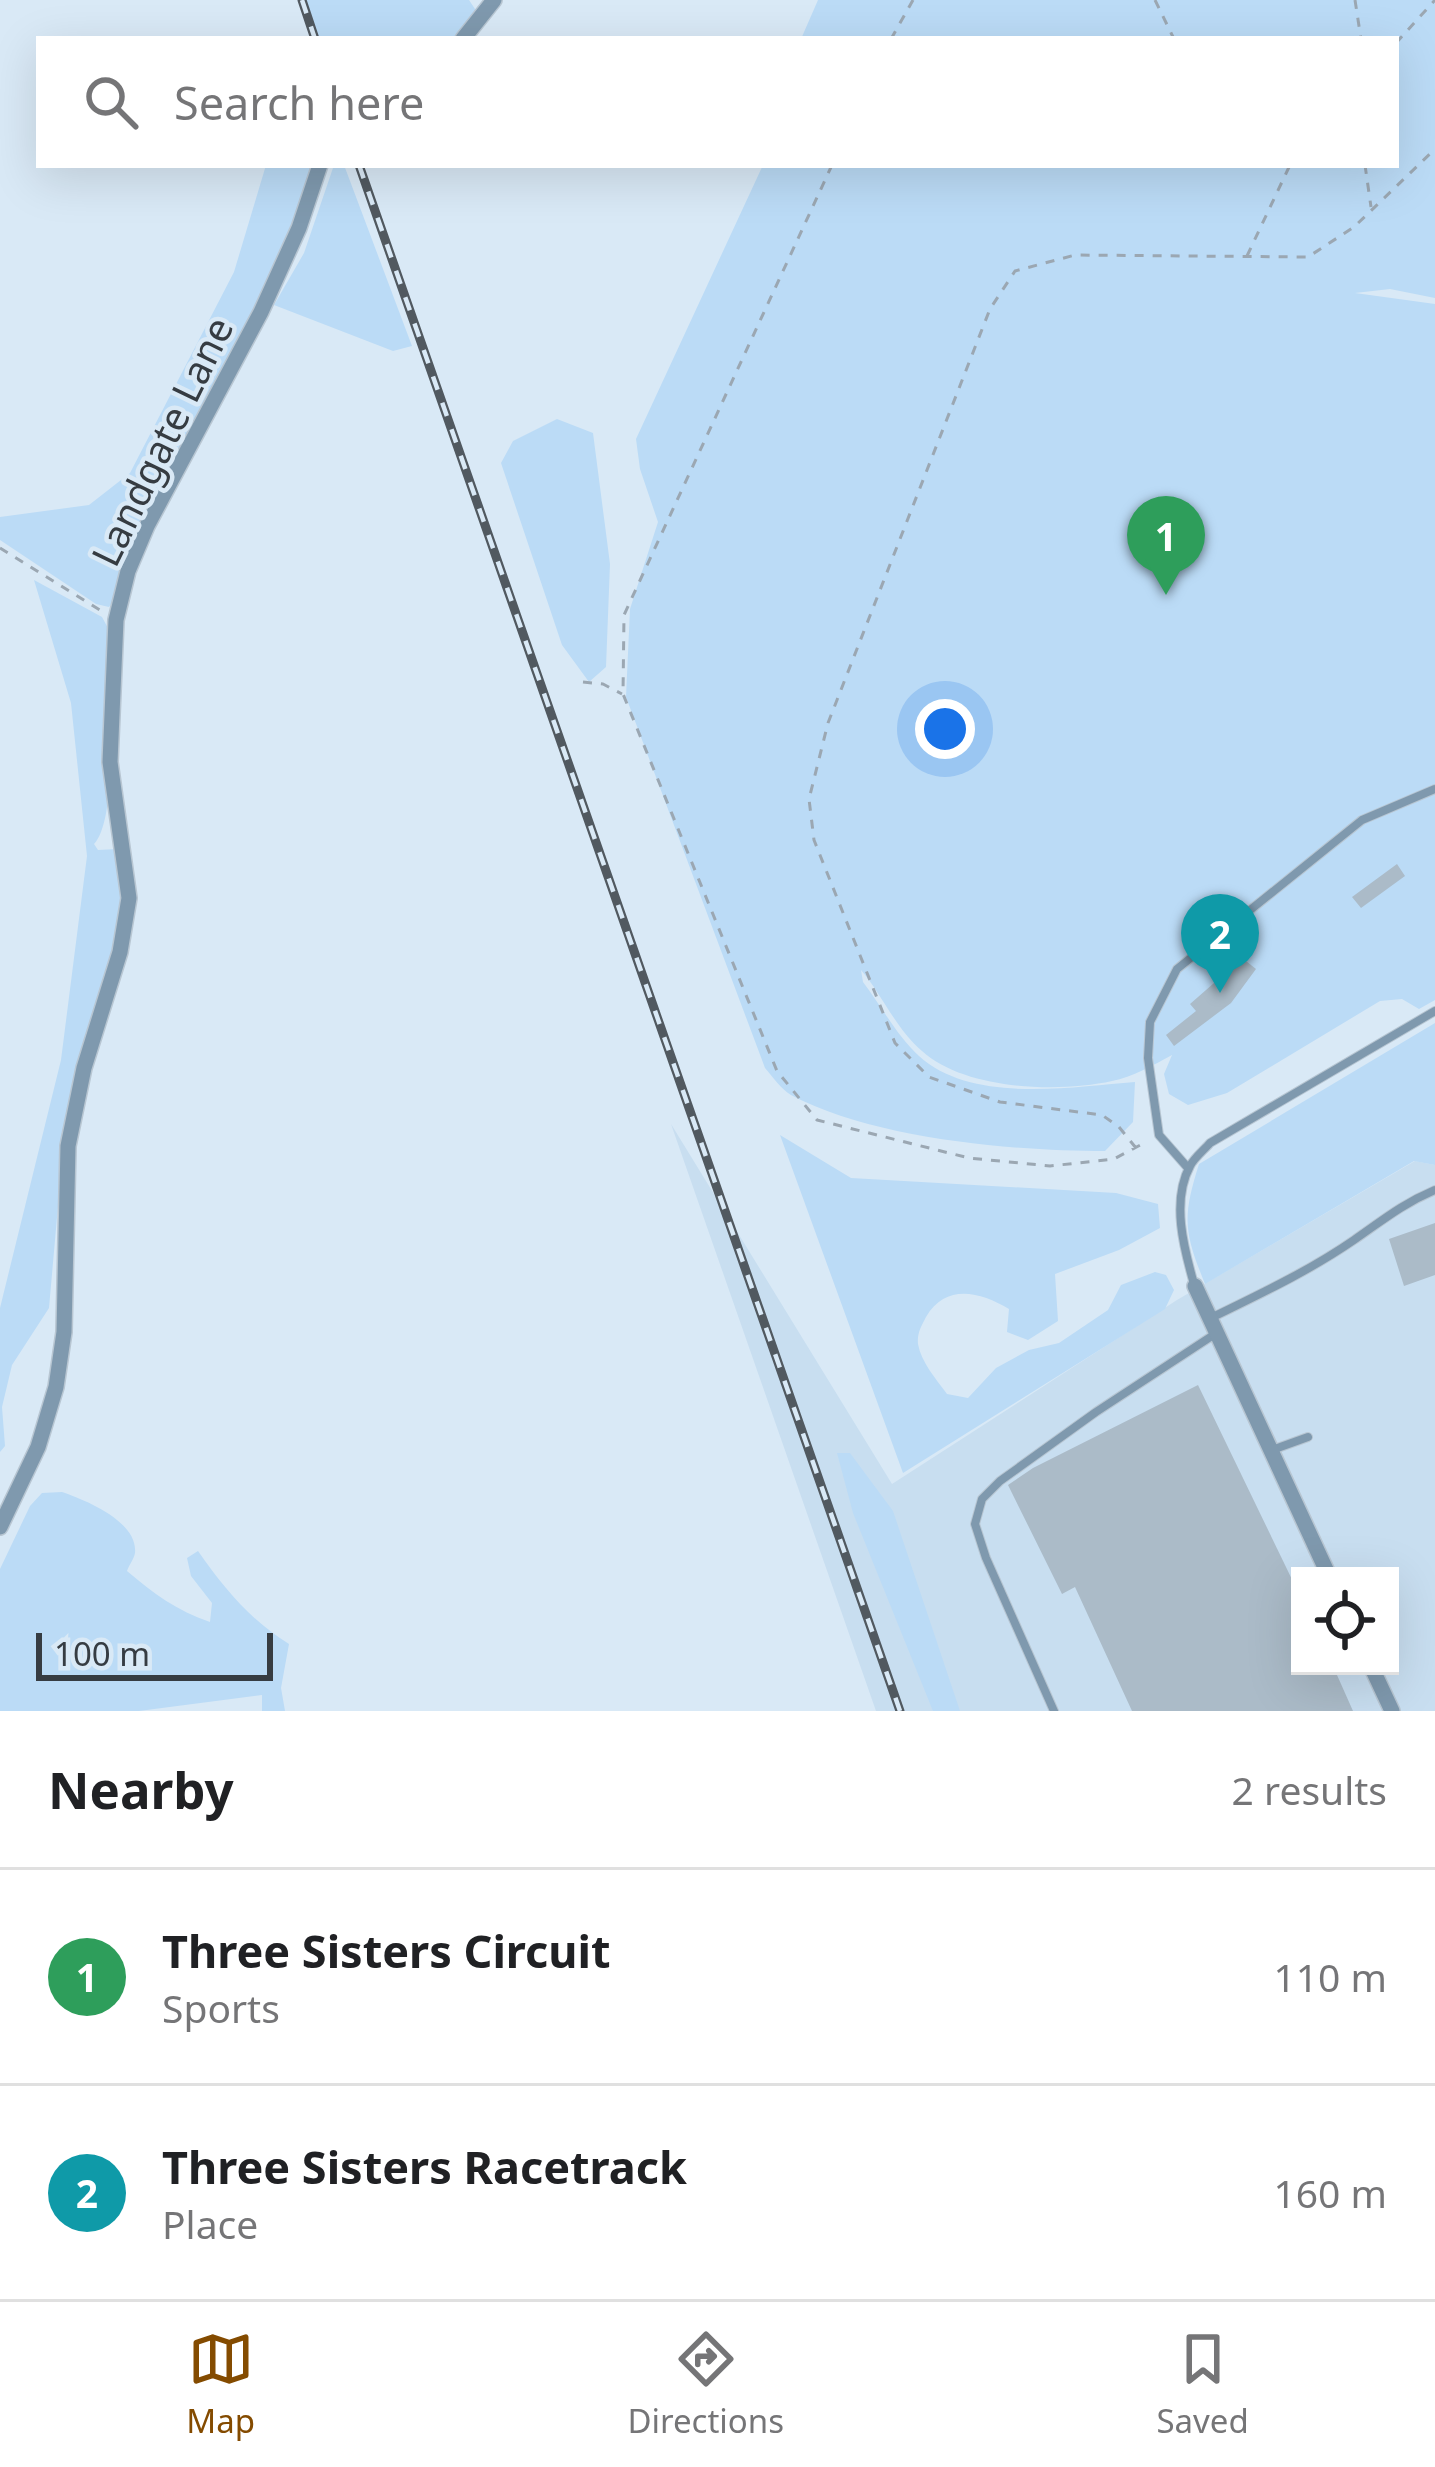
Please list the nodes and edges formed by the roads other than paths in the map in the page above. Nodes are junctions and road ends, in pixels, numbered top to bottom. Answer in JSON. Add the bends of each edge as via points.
{"nodes":[{"id":1,"x":494,"y":0,"type":"edge"},
{"id":2,"x":466,"y":36,"type":"edge"},
{"id":3,"x":319,"y":168,"type":"edge"},
{"id":4,"x":1435,"y":789,"type":"edge"},
{"id":5,"x":1435,"y":1012,"type":"edge"},
{"id":6,"x":1188,"y":1168,"type":"junction"},
{"id":7,"x":1435,"y":1190,"type":"edge"},
{"id":8,"x":1195,"y":1286,"type":"joint"},
{"id":9,"x":1213,"y":1326,"type":"junction"},
{"id":10,"x":1308,"y":1437,"type":"dead end"},
{"id":11,"x":1271,"y":1450,"type":"junction"},
{"id":12,"x":0,"y":1527,"type":"edge"},
{"id":13,"x":1325,"y":1567,"type":"edge"},
{"id":14,"x":1375,"y":1675,"type":"edge"},
{"id":15,"x":1054,"y":1711,"type":"edge"},
{"id":16,"x":1392,"y":1711,"type":"edge"}],
"edges":[{"from":1,"to":2,"type":"street"},
{"from":3,"to":12,"type":"street","name":"Landgate Lane","via":[[262,312],[147,526],[116,620],[110,762],[129,898],[68,1147],[56,1388]]},
{"from":4,"to":6,"type":"lane","via":[[1363,820],[1177,969],[1150,1022],[1148,1058],[1159,1135]]},
{"from":5,"to":6,"type":"lane","via":[[1210,1143]]},
{"from":6,"to":8,"type":"lane","via":[[1180,1238]]},
{"from":7,"to":9,"type":"lane"},
{"from":8,"to":9,"type":"street"},
{"from":9,"to":11,"type":"street"},
{"from":9,"to":15,"type":"lane","via":[[982,1499],[976,1524],[986,1558]]},
{"from":10,"to":11,"type":"lane"},
{"from":11,"to":13,"type":"street"},
{"from":14,"to":16,"type":"street"}]}
